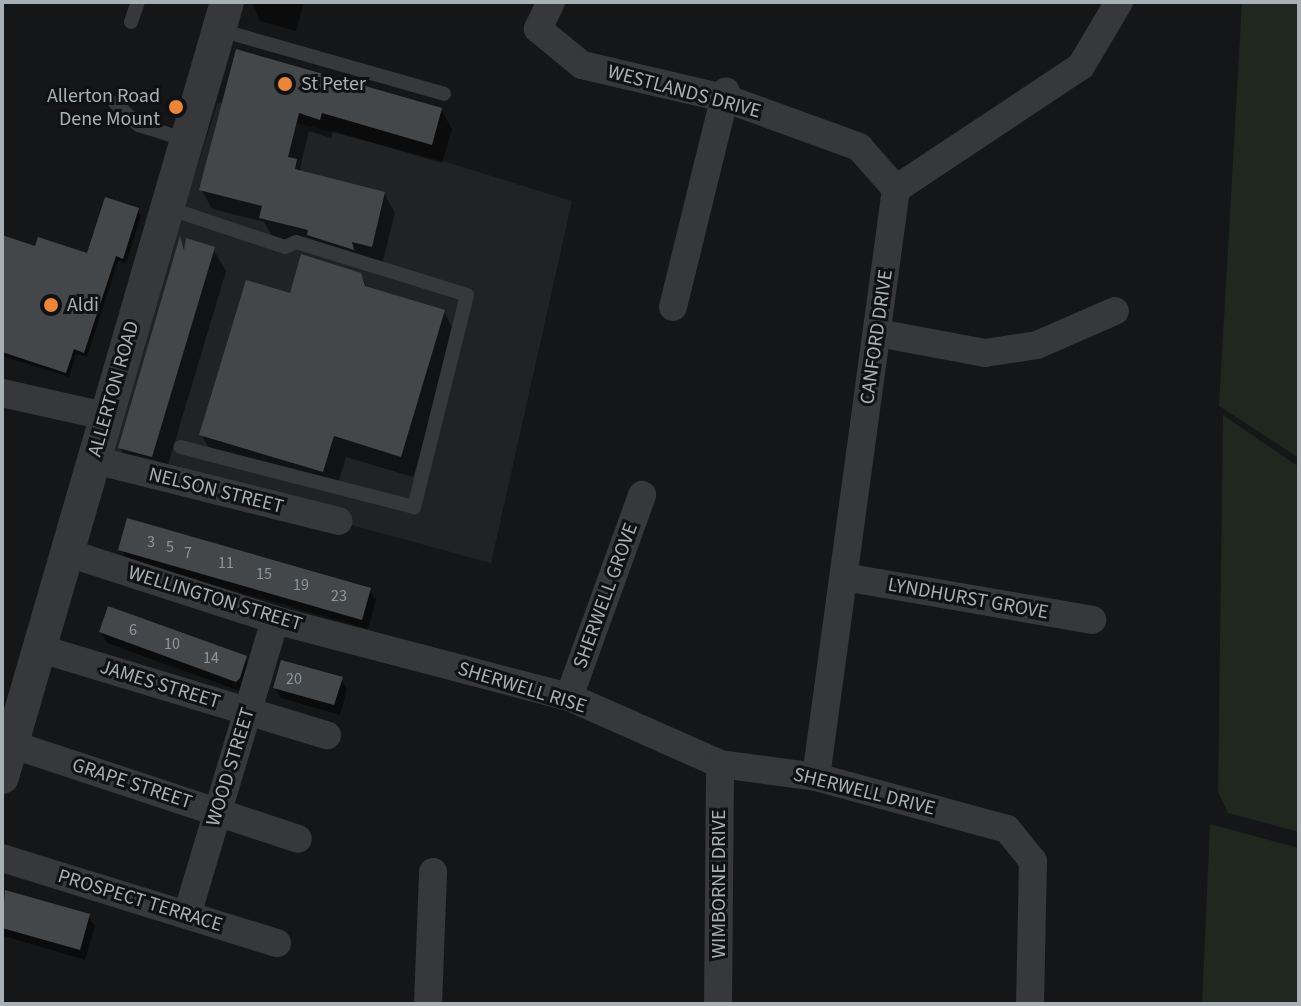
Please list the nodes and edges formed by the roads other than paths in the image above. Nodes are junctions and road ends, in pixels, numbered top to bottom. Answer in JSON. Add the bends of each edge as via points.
{"nodes":[{"id":1,"x":138,"y":2,"type":"edge"},
{"id":2,"x":551,"y":2,"type":"edge"},
{"id":3,"x":1119,"y":2,"type":"edge"},
{"id":4,"x":223,"y":16,"type":"edge"},
{"id":5,"x":131,"y":22,"type":"dead end"},
{"id":6,"x":444,"y":94,"type":"dead end"},
{"id":7,"x":725,"y":94,"type":"junction"},
{"id":8,"x":115,"y":103,"type":"dead end"},
{"id":9,"x":187,"y":140,"type":"junction"},
{"id":10,"x":896,"y":189,"type":"junction"},
{"id":11,"x":168,"y":208,"type":"junction"},
{"id":12,"x":673,"y":307,"type":"dead end"},
{"id":13,"x":1115,"y":311,"type":"dead end"},
{"id":14,"x":878,"y":333,"type":"junction"},
{"id":15,"x":2,"y":393,"type":"edge"},
{"id":16,"x":105,"y":416,"type":"junction"},
{"id":17,"x":181,"y":447,"type":"dead end"},
{"id":18,"x":94,"y":460,"type":"junction"},
{"id":19,"x":642,"y":495,"type":"dead end"},
{"id":20,"x":339,"y":521,"type":"dead end"},
{"id":21,"x":65,"y":552,"type":"junction"},
{"id":22,"x":844,"y":577,"type":"junction"},
{"id":23,"x":275,"y":620,"type":"junction"},
{"id":24,"x":1092,"y":620,"type":"dead end"},
{"id":25,"x":365,"y":643,"type":"joint"},
{"id":26,"x":38,"y":648,"type":"junction"},
{"id":27,"x":569,"y":697,"type":"junction"},
{"id":28,"x":248,"y":711,"type":"junction"},
{"id":29,"x":327,"y":735,"type":"dead end"},
{"id":30,"x":11,"y":744,"type":"junction"},
{"id":31,"x":720,"y":764,"type":"junction"},
{"id":32,"x":2,"y":777,"type":"edge"},
{"id":33,"x":816,"y":777,"type":"junction"},
{"id":34,"x":218,"y":812,"type":"junction"},
{"id":35,"x":298,"y":839,"type":"dead end"},
{"id":36,"x":2,"y":858,"type":"edge"},
{"id":37,"x":433,"y":872,"type":"dead end"},
{"id":38,"x":187,"y":915,"type":"junction"},
{"id":39,"x":277,"y":943,"type":"dead end"},
{"id":40,"x":428,"y":1004,"type":"edge"},
{"id":41,"x":718,"y":1004,"type":"edge"},
{"id":42,"x":1030,"y":1004,"type":"edge"}],
"edges":[{"from":1,"to":5,"type":"lane"},
{"from":2,"to":7,"type":"street","name":"WESTLANDS DRIVE","via":[[538,29],[582,65]]},
{"from":3,"to":10,"type":"street","via":[[1081,66]]},
{"from":4,"to":6,"type":"lane"},
{"from":4,"to":9,"type":"street","name":"ALLERTON ROAD"},
{"from":7,"to":10,"type":"street","name":"WESTLANDS DRIVE","via":[[859,147]]},
{"from":7,"to":12,"type":"street"},
{"from":8,"to":9,"type":"lane","via":[[139,125]]},
{"from":9,"to":11,"type":"street","name":"ALLERTON ROAD"},
{"from":10,"to":14,"type":"street","name":"CANFORD DRIVE"},
{"from":11,"to":16,"type":"street","name":"ALLERTON ROAD"},
{"from":11,"to":17,"type":"lane","via":[[285,247],[296,242],[467,295],[414,507]]},
{"from":13,"to":14,"type":"street","via":[[1037,345],[985,353]]},
{"from":14,"to":22,"type":"street","name":"CANFORD DRIVE"},
{"from":15,"to":16,"type":"street"},
{"from":16,"to":18,"type":"street","name":"ALLERTON ROAD"},
{"from":18,"to":20,"type":"street","name":"NELSON STREET"},
{"from":18,"to":21,"type":"street","name":"ALLERTON ROAD"},
{"from":19,"to":27,"type":"street","name":"SHERWELL GROVE"},
{"from":21,"to":23,"type":"street","name":"WELLINGTON STREET"},
{"from":21,"to":26,"type":"street","name":"ALLERTON ROAD"},
{"from":22,"to":24,"type":"street","name":"LYNDHURST GROVE"},
{"from":22,"to":33,"type":"street","name":"CANFORD DRIVE"},
{"from":23,"to":25,"type":"street","name":"WELLINGTON STREET"},
{"from":23,"to":28,"type":"street","name":"WOOD STREET"},
{"from":25,"to":27,"type":"street","name":"SHERWELL RISE"},
{"from":26,"to":28,"type":"street","name":"JAMES STREET"},
{"from":26,"to":30,"type":"street","name":"ALLERTON ROAD"},
{"from":27,"to":31,"type":"street","name":"SHERWELL RISE"},
{"from":28,"to":29,"type":"street","name":"JAMES STREET"},
{"from":28,"to":34,"type":"street","name":"WOOD STREET"},
{"from":30,"to":32,"type":"street","name":"ALLERTON ROAD"},
{"from":30,"to":34,"type":"street","name":"GRAPE STREET"},
{"from":31,"to":33,"type":"street","name":"SHERWELL DRIVE"},
{"from":31,"to":41,"type":"street","name":"WIMBORNE DRIVE"},
{"from":33,"to":42,"type":"street","name":"SHERWELL DRIVE","via":[[1007,829],[1033,861]]},
{"from":34,"to":35,"type":"street","name":"GRAPE STREET"},
{"from":34,"to":38,"type":"street","name":"WOOD STREET"},
{"from":36,"to":38,"type":"street","name":"PROSPECT TERRACE"},
{"from":37,"to":40,"type":"street"},
{"from":38,"to":39,"type":"street","name":"PROSPECT TERRACE"}]}
